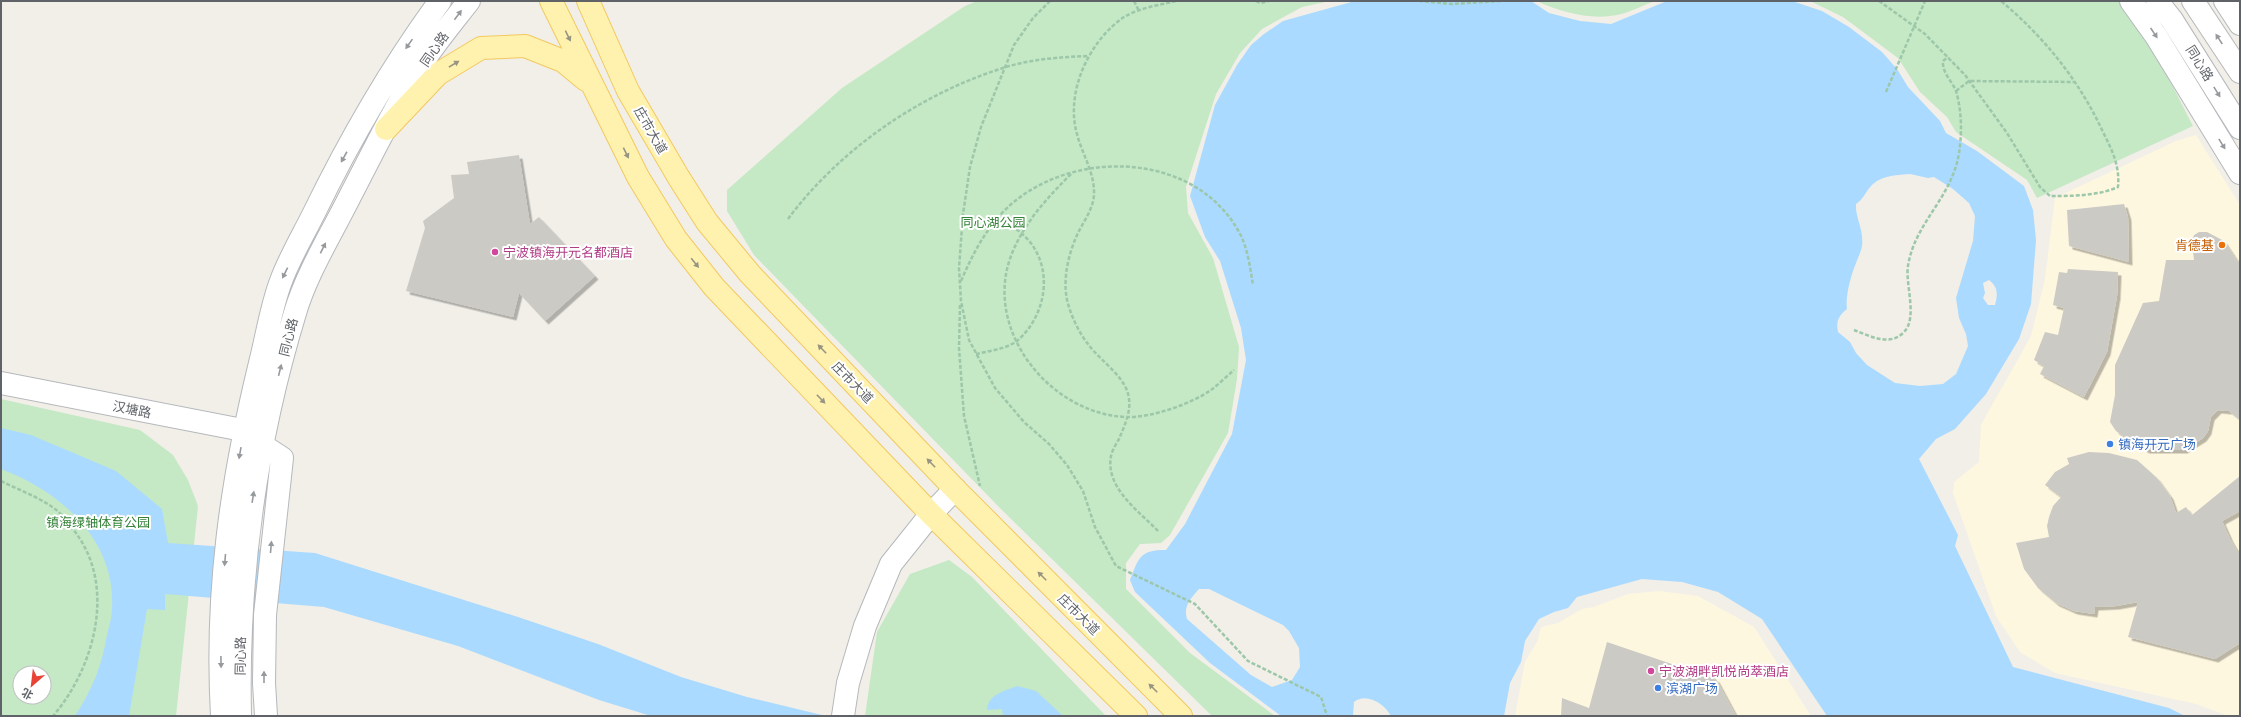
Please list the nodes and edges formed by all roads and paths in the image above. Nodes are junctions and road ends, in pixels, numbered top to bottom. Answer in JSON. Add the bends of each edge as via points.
{"nodes":[{"id":1,"x":440,"y":1,"type":"edge"},
{"id":2,"x":469,"y":1,"type":"edge"},
{"id":3,"x":551,"y":1,"type":"edge"},
{"id":4,"x":588,"y":1,"type":"edge"},
{"id":5,"x":1050,"y":1,"type":"edge"},
{"id":6,"x":1134,"y":1,"type":"edge"},
{"id":7,"x":1176,"y":1,"type":"edge"},
{"id":8,"x":1256,"y":1,"type":"edge"},
{"id":9,"x":1269,"y":1,"type":"edge"},
{"id":10,"x":1419,"y":1,"type":"edge"},
{"id":11,"x":1501,"y":1,"type":"edge"},
{"id":12,"x":1879,"y":1,"type":"edge"},
{"id":13,"x":1926,"y":1,"type":"edge"},
{"id":14,"x":2000,"y":1,"type":"edge"},
{"id":15,"x":2132,"y":1,"type":"edge"},
{"id":16,"x":2157,"y":1,"type":"edge"},
{"id":17,"x":2192,"y":1,"type":"edge"},
{"id":18,"x":2225,"y":1,"type":"edge"},
{"id":19,"x":1168,"y":2,"type":"edge"},
{"id":20,"x":1139,"y":11,"type":"junction"},
{"id":21,"x":2172,"y":20,"type":"junction"},
{"id":22,"x":2240,"y":24,"type":"edge"},
{"id":23,"x":1914,"y":26,"type":"junction"},
{"id":24,"x":1089,"y":56,"type":"junction"},
{"id":25,"x":1948,"y":57,"type":"junction"},
{"id":26,"x":1004,"y":67,"type":"junction"},
{"id":27,"x":2240,"y":72,"type":"edge"},
{"id":28,"x":1969,"y":81,"type":"junction"},
{"id":29,"x":2075,"y":82,"type":"junction"},
{"id":30,"x":593,"y":86,"type":"junction"},
{"id":31,"x":1956,"y":91,"type":"junction"},
{"id":32,"x":1886,"y":92,"type":"dead end"},
{"id":33,"x":2240,"y":128,"type":"edge"},
{"id":34,"x":386,"y":129,"type":"junction"},
{"id":35,"x":1090,"y":170,"type":"junction"},
{"id":36,"x":2240,"y":173,"type":"edge"},
{"id":37,"x":1071,"y":174,"type":"junction"},
{"id":38,"x":1000,"y":217,"type":"junction"},
{"id":39,"x":788,"y":219,"type":"dead end"},
{"id":40,"x":1022,"y":233,"type":"junction"},
{"id":41,"x":960,"y":282,"type":"junction"},
{"id":42,"x":1254,"y":285,"type":"dead end"},
{"id":43,"x":961,"y":301,"type":"junction"},
{"id":44,"x":1854,"y":330,"type":"dead end"},
{"id":45,"x":1016,"y":341,"type":"junction"},
{"id":46,"x":976,"y":354,"type":"junction"},
{"id":47,"x":1234,"y":370,"type":"dead end"},
{"id":48,"x":1,"y":383,"type":"edge"},
{"id":49,"x":1127,"y":417,"type":"junction"},
{"id":50,"x":256,"y":437,"type":"junction"},
{"id":51,"x":1,"y":481,"type":"edge"},
{"id":52,"x":955,"y":488,"type":"junction"},
{"id":53,"x":980,"y":489,"type":"dead end"},
{"id":54,"x":931,"y":514,"type":"junction"},
{"id":55,"x":1158,"y":531,"type":"dead end"},
{"id":56,"x":53,"y":716,"type":"edge"},
{"id":57,"x":222,"y":716,"type":"edge"},
{"id":58,"x":240,"y":716,"type":"edge"},
{"id":59,"x":266,"y":716,"type":"edge"},
{"id":60,"x":843,"y":716,"type":"edge"},
{"id":61,"x":1136,"y":716,"type":"edge"},
{"id":62,"x":1181,"y":716,"type":"edge"},
{"id":63,"x":1327,"y":716,"type":"edge"}],
"edges":[{"from":1,"to":50,"type":"street","name":"同心路","one_way":true,"via":[[406,48],[326,188],[281,281]]},
{"from":34,"to":2,"type":"street","name":"同心路","one_way":true,"via":[[427,56]]},
{"from":3,"to":30,"type":"main road","one_way":true},
{"from":52,"to":4,"type":"main road","name":"庄市大道","one_way":true,"via":[[750,274],[707,222],[628,91]]},
{"from":5,"to":26,"type":"path","via":[[1033,18]]},
{"from":6,"to":20,"type":"path"},
{"from":7,"to":19,"type":"path"},
{"from":8,"to":9,"type":"path"},
{"from":10,"to":11,"type":"path","via":[[1452,4]]},
{"from":12,"to":23,"type":"path"},
{"from":13,"to":23,"type":"path"},
{"from":14,"to":29,"type":"path","via":[[2035,32]]},
{"from":15,"to":36,"type":"street","one_way":true},
{"from":16,"to":21,"type":"street","name":"同心路"},
{"from":17,"to":21,"type":"street"},
{"from":27,"to":17,"type":"street","one_way":true},
{"from":18,"to":22,"type":"street"},
{"from":19,"to":20,"type":"path"},
{"from":20,"to":24,"type":"path","via":[[1125,16],[1105,33]]},
{"from":21,"to":33,"type":"street","name":"同心路","one_way":true},
{"from":23,"to":25,"type":"path"},
{"from":23,"to":32,"type":"path"},
{"from":24,"to":26,"type":"path","via":[[1059,57]]},
{"from":24,"to":35,"type":"path","via":[[1078,82],[1074,106],[1077,134]]},
{"from":25,"to":28,"type":"path"},
{"from":25,"to":31,"type":"path","via":[[1943,61],[1943,67]]},
{"from":26,"to":39,"type":"path","via":[[966,81],[918,106],[871,136],[807,195]]},
{"from":26,"to":41,"type":"path","via":[[981,127],[970,167],[963,214]]},
{"from":28,"to":29,"type":"path"},
{"from":28,"to":29,"type":"path","via":[[2007,133],[2040,187],[2050,196],[2108,191],[2118,187],[2119,173],[2113,154],[2092,109]]},
{"from":28,"to":31,"type":"path"},
{"from":34,"to":30,"type":"main road","one_way":true,"via":[[438,74],[482,48],[525,46],[563,61]]},
{"from":30,"to":54,"type":"main road","one_way":true,"via":[[638,177],[676,239],[714,287]]},
{"from":31,"to":44,"type":"path","via":[[1961,130],[1957,163],[1941,202],[1913,245],[1907,268],[1910,310],[1906,330],[1898,338],[1886,340]]},
{"from":50,"to":34,"type":"street","name":"同心路","one_way":true,"via":[[295,311],[322,251]]},
{"from":35,"to":37,"type":"path"},
{"from":35,"to":42,"type":"path","via":[[1116,165],[1143,168],[1178,178],[1207,194],[1236,228],[1248,259]]},
{"from":35,"to":49,"type":"path","via":[[1094,195],[1089,212],[1069,254],[1066,280],[1068,306],[1088,344],[1123,383],[1130,399]]},
{"from":37,"to":38,"type":"path","via":[[1042,184],[1015,201]]},
{"from":37,"to":40,"type":"path","via":[[1044,202]]},
{"from":38,"to":40,"type":"path"},
{"from":38,"to":41,"type":"path","via":[[991,226],[973,255]]},
{"from":40,"to":45,"type":"path","via":[[1010,257],[1004,286],[1007,311]]},
{"from":40,"to":45,"type":"path","via":[[1031,243],[1041,264],[1045,284],[1041,307],[1030,326]]},
{"from":41,"to":43,"type":"path"},
{"from":43,"to":46,"type":"path","via":[[969,340]]},
{"from":43,"to":53,"type":"path","via":[[959,348],[964,416]]},
{"from":45,"to":46,"type":"path","via":[[999,349]]},
{"from":45,"to":49,"type":"path","via":[[1030,367],[1058,393],[1084,407]]},
{"from":46,"to":63,"type":"path","via":[[995,388],[1024,422],[1068,465],[1083,491],[1095,527],[1116,566],[1195,604],[1248,661],[1321,697]]},
{"from":47,"to":49,"type":"path","via":[[1210,390],[1182,405],[1154,414]]},
{"from":48,"to":50,"type":"street","name":"汉塘路"},
{"from":49,"to":55,"type":"path","via":[[1111,456],[1112,476],[1118,491]]},
{"from":50,"to":57,"type":"street","name":"同心路","one_way":true,"via":[[230,507],[220,623]]},
{"from":58,"to":50,"type":"street","name":"同心路","one_way":true,"via":[[241,610]]},
{"from":59,"to":50,"type":"street","one_way":true,"via":[[265,615],[282,458]]},
{"from":51,"to":56,"type":"path","via":[[56,509],[82,539],[96,570],[97,615],[85,665],[66,701]]},
{"from":52,"to":54,"type":"street"},
{"from":62,"to":52,"type":"main road","name":"庄市大道","one_way":true},
{"from":54,"to":60,"type":"street","via":[[891,564],[865,626],[848,684]]},
{"from":54,"to":61,"type":"main road"}]}
